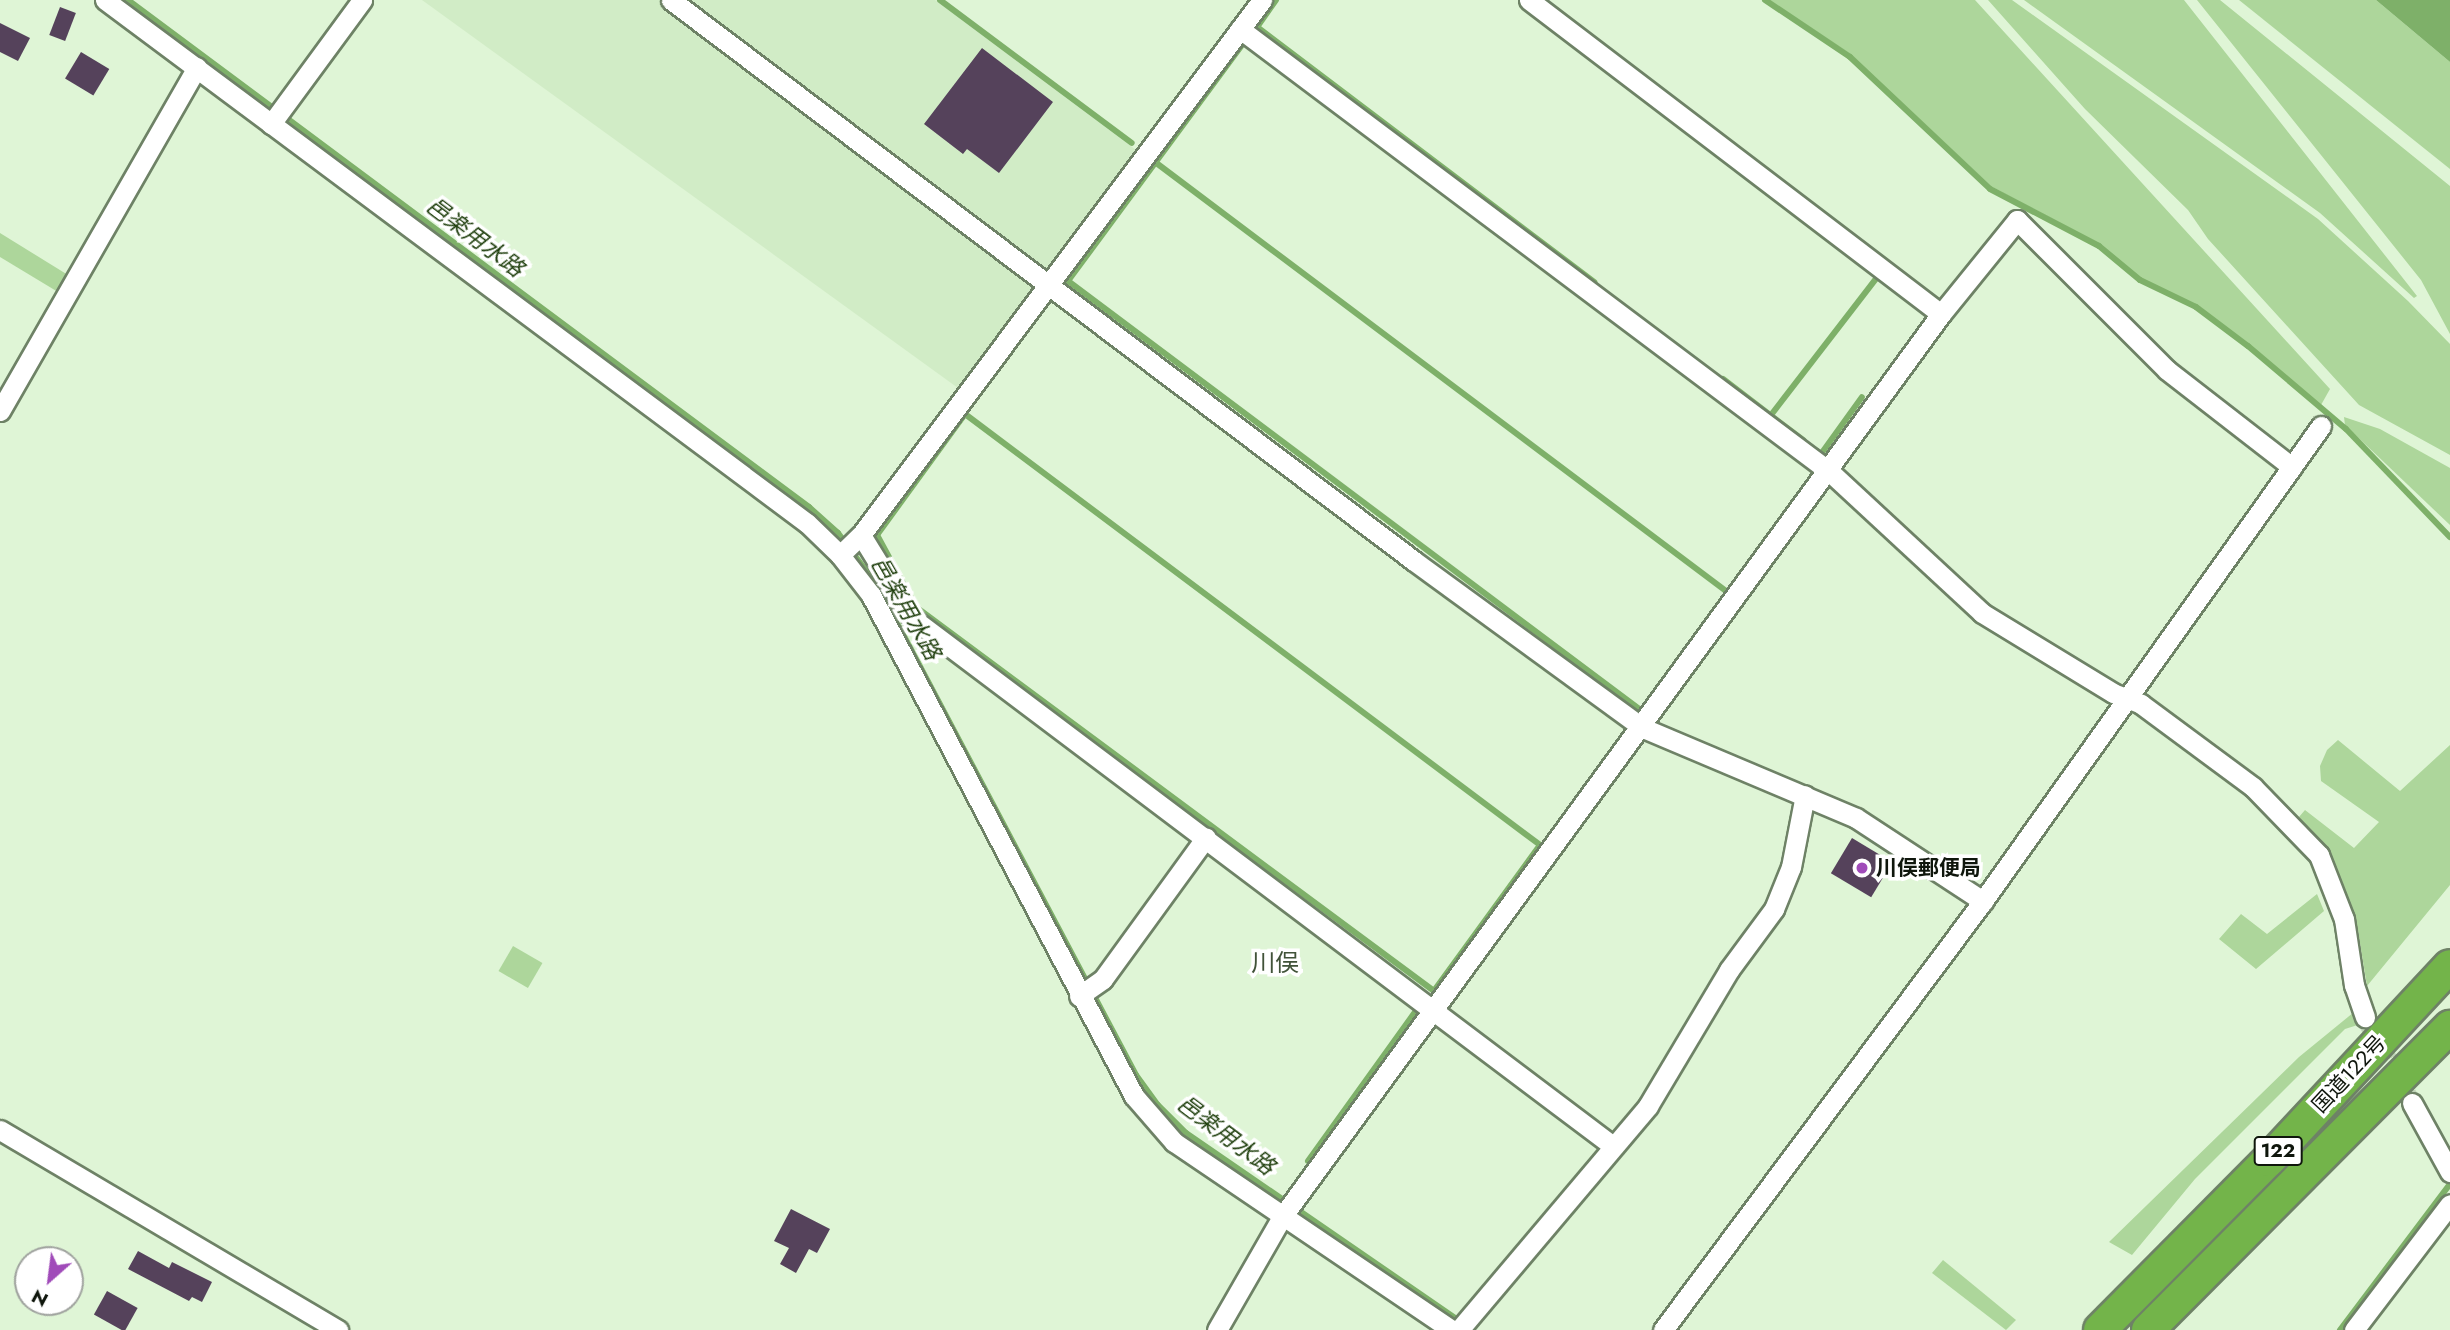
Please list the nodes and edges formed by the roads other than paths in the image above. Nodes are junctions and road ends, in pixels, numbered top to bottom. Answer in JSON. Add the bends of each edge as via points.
{"nodes":[{"id":1,"x":105,"y":0,"type":"edge"},
{"id":2,"x":362,"y":0,"type":"edge"},
{"id":3,"x":671,"y":0,"type":"edge"},
{"id":4,"x":1262,"y":0,"type":"edge"},
{"id":5,"x":1530,"y":0,"type":"edge"},
{"id":6,"x":1240,"y":29,"type":"junction"},
{"id":7,"x":197,"y":67,"type":"junction"},
{"id":8,"x":271,"y":124,"type":"junction"},
{"id":9,"x":1049,"y":284,"type":"junction"},
{"id":10,"x":1941,"y":314,"type":"junction"},
{"id":11,"x":0,"y":411,"type":"edge"},
{"id":12,"x":2321,"y":426,"type":"dead end"},
{"id":13,"x":2292,"y":467,"type":"junction"},
{"id":14,"x":1830,"y":472,"type":"junction"},
{"id":15,"x":861,"y":535,"type":"junction"},
{"id":16,"x":840,"y":555,"type":"junction"},
{"id":17,"x":2129,"y":700,"type":"junction"},
{"id":18,"x":1643,"y":727,"type":"junction"},
{"id":19,"x":1805,"y":796,"type":"junction"},
{"id":20,"x":1206,"y":836,"type":"junction"},
{"id":21,"x":1983,"y":901,"type":"junction"},
{"id":22,"x":2450,"y":966,"type":"edge"},
{"id":23,"x":1079,"y":996,"type":"junction"},
{"id":24,"x":1435,"y":1010,"type":"junction"},
{"id":25,"x":2365,"y":1017,"type":"tunnel mouth"},
{"id":26,"x":2450,"y":1027,"type":"edge"},
{"id":27,"x":2412,"y":1103,"type":"tunnel mouth"},
{"id":28,"x":0,"y":1130,"type":"edge"},
{"id":29,"x":1613,"y":1146,"type":"junction"},
{"id":30,"x":2450,"y":1172,"type":"edge"},
{"id":31,"x":2450,"y":1204,"type":"edge"},
{"id":32,"x":1282,"y":1217,"type":"junction"},
{"id":33,"x":338,"y":1330,"type":"edge"},
{"id":34,"x":1217,"y":1330,"type":"edge"},
{"id":35,"x":1452,"y":1330,"type":"edge"},
{"id":36,"x":1459,"y":1330,"type":"edge"},
{"id":37,"x":1663,"y":1330,"type":"edge"},
{"id":38,"x":2100,"y":1330,"type":"edge"},
{"id":39,"x":2148,"y":1330,"type":"edge"},
{"id":40,"x":2354,"y":1330,"type":"edge"}],
"edges":[{"from":1,"to":7,"type":"street"},
{"from":2,"to":8,"type":"street"},
{"from":3,"to":9,"type":"street"},
{"from":4,"to":6,"type":"street"},
{"from":5,"to":10,"type":"street"},
{"from":6,"to":9,"type":"street"},
{"from":6,"to":14,"type":"street"},
{"from":7,"to":8,"type":"street"},
{"from":7,"to":11,"type":"street"},
{"from":8,"to":16,"type":"street","via":[[807,523]]},
{"from":9,"to":15,"type":"street"},
{"from":9,"to":18,"type":"street"},
{"from":10,"to":13,"type":"street","via":[[2017,220],[2167,370]]},
{"from":10,"to":14,"type":"street"},
{"from":12,"to":13,"type":"street"},
{"from":13,"to":17,"type":"street"},
{"from":14,"to":17,"type":"street","via":[[1982,613]]},
{"from":14,"to":18,"type":"street"},
{"from":15,"to":16,"type":"street"},
{"from":15,"to":20,"type":"street","via":[[912,618]]},
{"from":16,"to":23,"type":"street","via":[[871,595]]},
{"from":17,"to":21,"type":"street"},
{"from":17,"to":25,"type":"street","via":[[2141,704],[2253,787],[2319,855],[2344,919],[2354,985]]},
{"from":18,"to":19,"type":"street"},
{"from":18,"to":24,"type":"street"},
{"from":19,"to":21,"type":"street","via":[[1856,818]]},
{"from":19,"to":29,"type":"street","via":[[1791,867],[1774,909],[1729,970],[1648,1106]]},
{"from":20,"to":23,"type":"street","via":[[1102,979]]},
{"from":20,"to":24,"type":"street"},
{"from":21,"to":37,"type":"street"},
{"from":22,"to":38,"type":"highway","name":"国道122号","number":"122","via":[[2260,1170]]},
{"from":23,"to":32,"type":"street","via":[[1134,1097],[1174,1142]]},
{"from":24,"to":29,"type":"street"},
{"from":24,"to":32,"type":"street"},
{"from":26,"to":39,"type":"highway","name":"国道122号","number":"122"},
{"from":27,"to":30,"type":"street"},
{"from":28,"to":33,"type":"street"},
{"from":29,"to":36,"type":"street"},
{"from":31,"to":40,"type":"street"},
{"from":32,"to":34,"type":"street"},
{"from":32,"to":35,"type":"street"}]}
